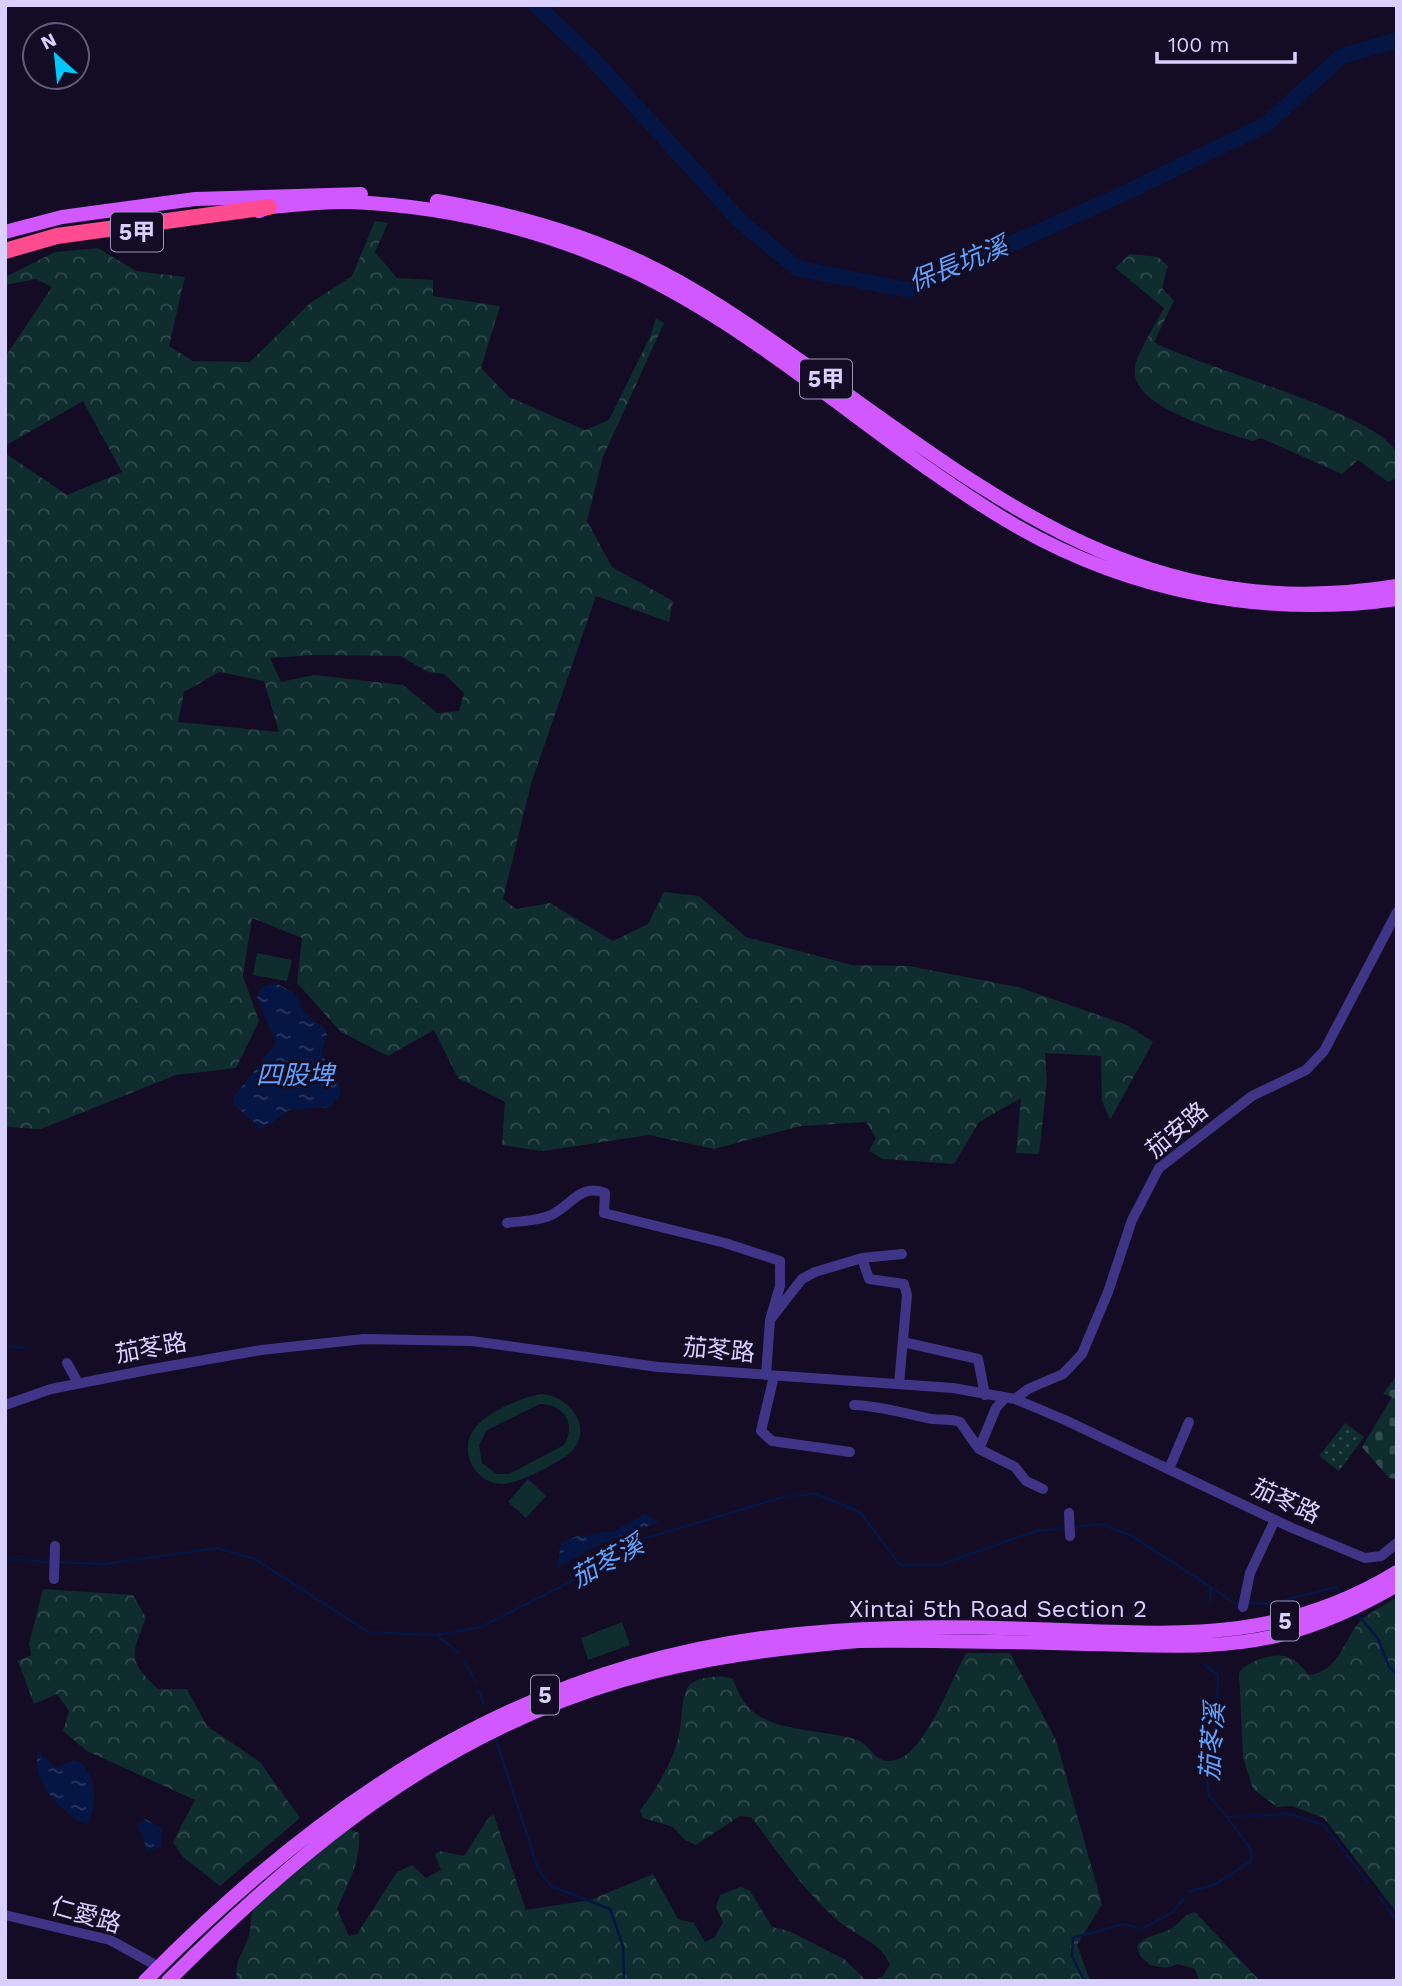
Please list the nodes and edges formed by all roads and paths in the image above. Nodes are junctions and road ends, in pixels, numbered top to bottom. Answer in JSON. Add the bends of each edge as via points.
{"nodes":[{"id":1,"x":243,"y":198,"type":"junction"},
{"id":2,"x":269,"y":207,"type":"junction"},
{"id":3,"x":5,"y":232,"type":"edge"},
{"id":4,"x":5,"y":242,"type":"edge"},
{"id":5,"x":5,"y":251,"type":"edge"},
{"id":6,"x":5,"y":257,"type":"edge"},
{"id":7,"x":1397,"y":586,"type":"edge"},
{"id":8,"x":1397,"y":599,"type":"edge"},
{"id":9,"x":1397,"y":912,"type":"edge"},
{"id":10,"x":507,"y":1223,"type":"dead end"},
{"id":11,"x":902,"y":1254,"type":"dead end"},
{"id":12,"x":862,"y":1258,"type":"junction"},
{"id":13,"x":769,"y":1320,"type":"junction"},
{"id":14,"x":903,"y":1342,"type":"junction"},
{"id":15,"x":67,"y":1363,"type":"dead end"},
{"id":16,"x":770,"y":1376,"type":"junction"},
{"id":17,"x":78,"y":1383,"type":"junction"},
{"id":18,"x":899,"y":1384,"type":"junction"},
{"id":19,"x":985,"y":1395,"type":"junction"},
{"id":20,"x":1010,"y":1399,"type":"junction"},
{"id":21,"x":5,"y":1405,"type":"edge"},
{"id":22,"x":854,"y":1405,"type":"dead end"},
{"id":23,"x":1189,"y":1422,"type":"dead end"},
{"id":24,"x":979,"y":1449,"type":"junction"},
{"id":25,"x":850,"y":1452,"type":"dead end"},
{"id":26,"x":1169,"y":1469,"type":"junction"},
{"id":27,"x":1043,"y":1489,"type":"dead end"},
{"id":28,"x":1069,"y":1513,"type":"dead end"},
{"id":29,"x":1275,"y":1520,"type":"junction"},
{"id":30,"x":1070,"y":1536,"type":"dead end"},
{"id":31,"x":1397,"y":1543,"type":"edge"},
{"id":32,"x":55,"y":1546,"type":"dead end"},
{"id":33,"x":1397,"y":1572,"type":"edge"},
{"id":34,"x":54,"y":1579,"type":"dead end"},
{"id":35,"x":1397,"y":1585,"type":"edge"},
{"id":36,"x":1245,"y":1602,"type":"dead end"},
{"id":37,"x":5,"y":1914,"type":"edge"},
{"id":38,"x":152,"y":1963,"type":"dead end"},
{"id":39,"x":145,"y":1981,"type":"edge"},
{"id":40,"x":168,"y":1981,"type":"edge"}],
"edges":[{"from":1,"to":3,"type":"main road","number":"5甲","via":[[195,199],[75,215]]},
{"from":1,"to":4,"type":"highway","via":[[69,226]]},
{"from":1,"to":7,"type":"main road","number":"5甲","via":[[341,192],[413,197],[533,223],[646,265],[698,294],[750,325],[934,458],[1032,519],[1119,560],[1172,577],[1240,589],[1328,593]]},
{"from":2,"to":5,"type":"highway","via":[[57,236]]},
{"from":2,"to":6,"type":"main road","number":"5甲","via":[[240,218],[62,243]]},
{"from":2,"to":8,"type":"main road","number":"5甲","via":[[346,202],[414,206],[487,220],[605,259],[744,334],[1015,526],[1118,573],[1173,590],[1274,604],[1340,605]]},
{"from":9,"to":20,"type":"street","name":"茄安路","via":[[1324,1051],[1306,1070],[1252,1096],[1159,1168],[1132,1220],[1082,1354],[1063,1374]]},
{"from":10,"to":13,"type":"street","via":[[551,1216],[584,1191],[605,1193],[604,1213],[780,1261],[780,1286]]},
{"from":11,"to":12,"type":"street"},
{"from":12,"to":13,"type":"street","via":[[802,1279]]},
{"from":12,"to":14,"type":"street","via":[[869,1279],[904,1284]]},
{"from":13,"to":16,"type":"street"},
{"from":14,"to":18,"type":"street"},
{"from":14,"to":19,"type":"street","via":[[978,1359]]},
{"from":15,"to":17,"type":"street"},
{"from":16,"to":17,"type":"street","name":"茄苳路","via":[[658,1367],[472,1341],[364,1339],[261,1350]]},
{"from":16,"to":18,"type":"street","name":"茄苳路"},
{"from":16,"to":25,"type":"street","via":[[761,1431],[772,1441]]},
{"from":17,"to":21,"type":"street","name":"茄苳路"},
{"from":18,"to":19,"type":"street","name":"茄苳路","via":[[975,1390]]},
{"from":19,"to":20,"type":"street","name":"茄苳路"},
{"from":20,"to":24,"type":"street","via":[[996,1408]]},
{"from":20,"to":26,"type":"street","name":"茄苳路"},
{"from":22,"to":24,"type":"street","via":[[896,1408],[960,1422]]},
{"from":23,"to":26,"type":"street"},
{"from":24,"to":27,"type":"street","via":[[1015,1467],[1026,1481]]},
{"from":26,"to":29,"type":"street","name":"茄苳路"},
{"from":28,"to":30,"type":"street"},
{"from":29,"to":31,"type":"street","name":"茄苳路","via":[[1364,1558],[1381,1556]]},
{"from":29,"to":36,"type":"street","via":[[1250,1573]]},
{"from":32,"to":34,"type":"street"},
{"from":33,"to":39,"type":"main road","name":"Xintai 5th Road Section 2","number":"5","bridge":true,"via":[[1310,1614],[1237,1630],[862,1628],[688,1651],[580,1681],[448,1741],[349,1802],[265,1871]]},
{"from":35,"to":40,"type":"main road","name":"Xintai 5th Road Section 2","number":"5","bridge":true,"via":[[1326,1620],[1240,1642],[1169,1646],[858,1641],[730,1656],[622,1681],[489,1735],[389,1791],[263,1888]]},
{"from":37,"to":38,"type":"street","name":"仁愛路","via":[[110,1940]]}]}
